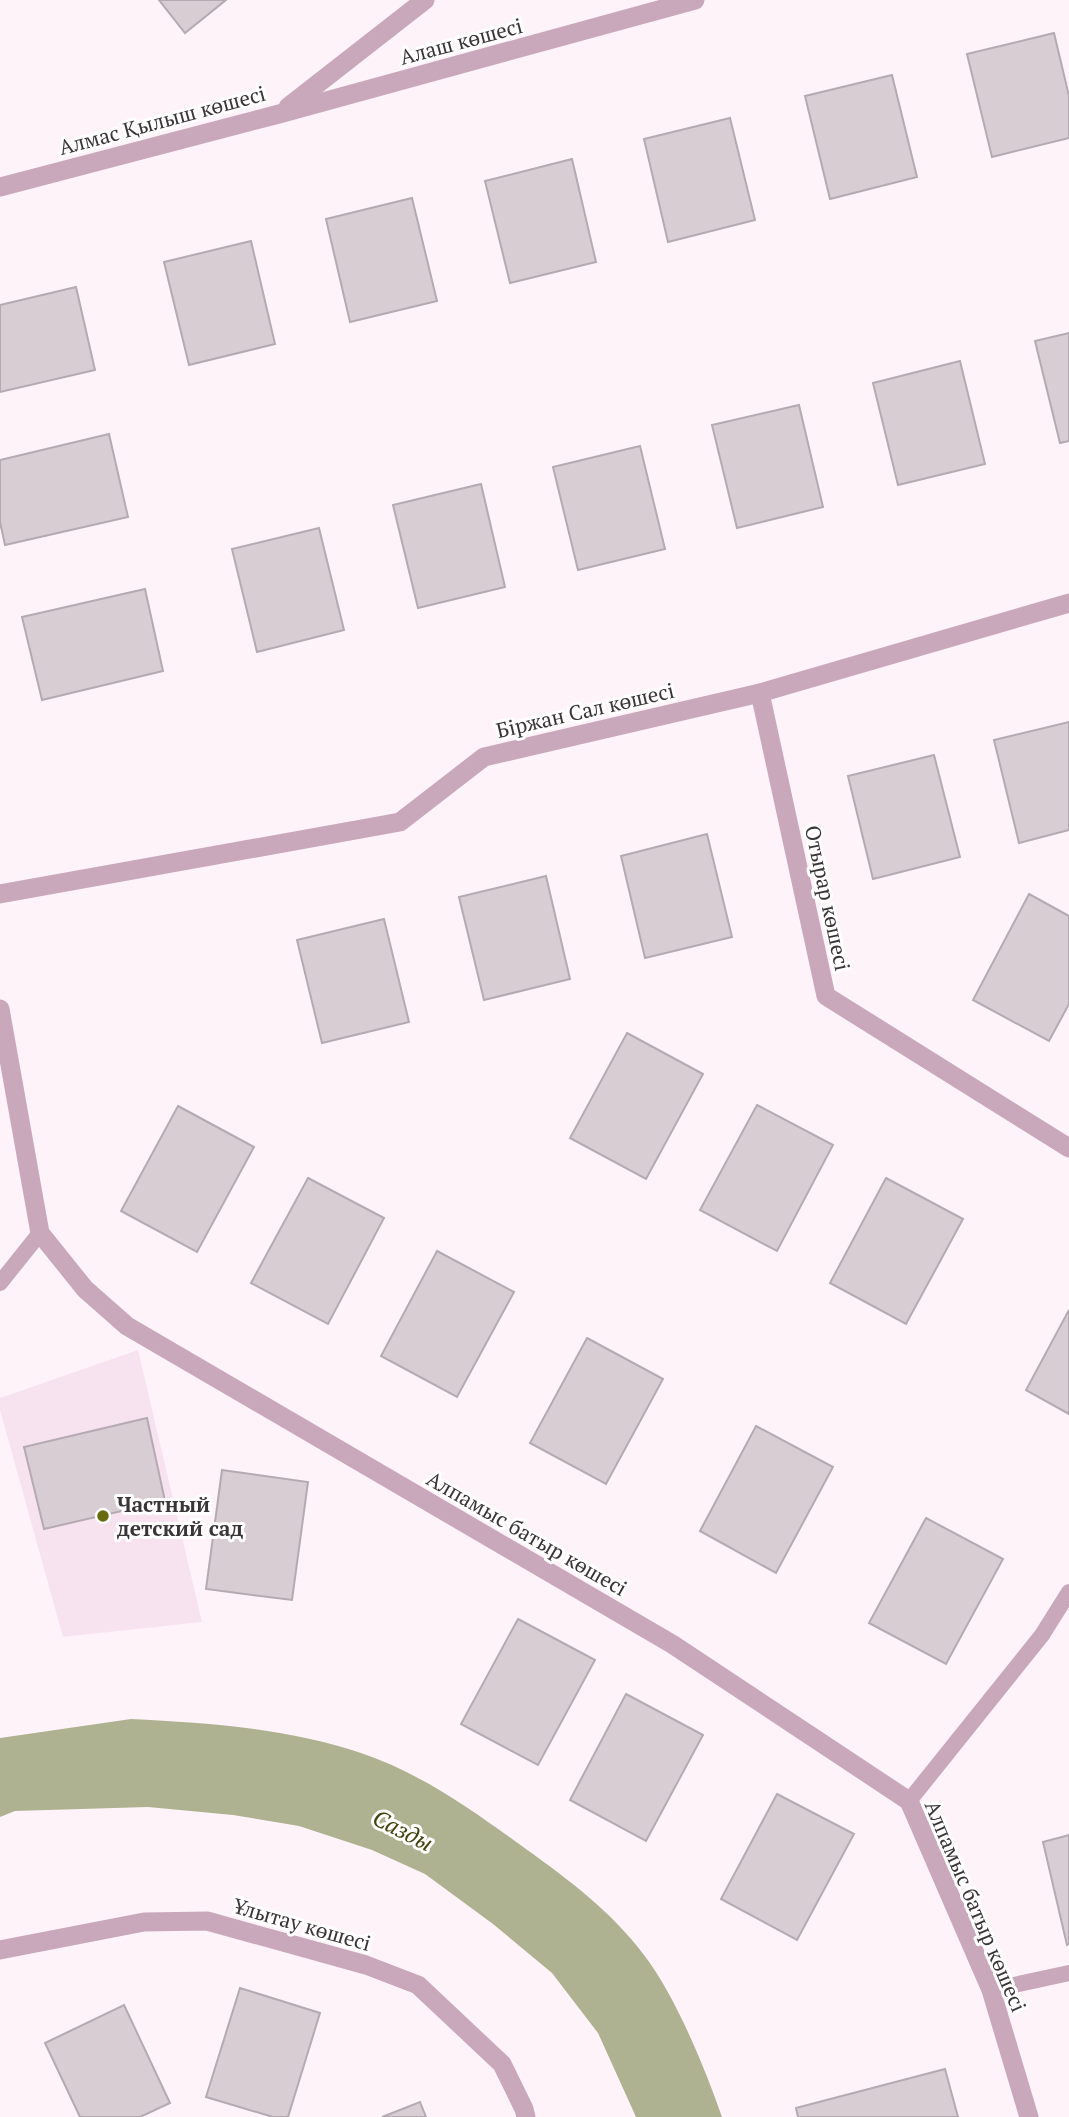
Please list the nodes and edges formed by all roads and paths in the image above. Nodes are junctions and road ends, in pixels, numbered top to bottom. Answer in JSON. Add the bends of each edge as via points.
{"nodes":[{"id":1,"x":425,"y":0,"type":"edge"},
{"id":2,"x":695,"y":0,"type":"edge"},
{"id":3,"x":279,"y":114,"type":"junction"},
{"id":4,"x":0,"y":187,"type":"edge"},
{"id":5,"x":1069,"y":603,"type":"edge"},
{"id":6,"x":760,"y":693,"type":"junction"},
{"id":7,"x":0,"y":894,"type":"edge"},
{"id":8,"x":0,"y":1009,"type":"edge"},
{"id":9,"x":1069,"y":1147,"type":"edge"},
{"id":10,"x":40,"y":1233,"type":"junction"},
{"id":11,"x":0,"y":1283,"type":"edge"},
{"id":12,"x":1069,"y":1592,"type":"edge"},
{"id":13,"x":909,"y":1801,"type":"junction"},
{"id":14,"x":0,"y":1950,"type":"edge"},
{"id":15,"x":1069,"y":1973,"type":"edge"},
{"id":16,"x":991,"y":1990,"type":"junction"},
{"id":17,"x":526,"y":2117,"type":"edge"},
{"id":18,"x":1030,"y":2117,"type":"edge"}],
"edges":[{"from":1,"to":3,"type":"street","name":"Алмас Қылыш көшесі"},
{"from":2,"to":3,"type":"street","name":"Алаш көшесі"},
{"from":3,"to":4,"type":"street","name":"Алмас Қылыш көшесі"},
{"from":5,"to":6,"type":"street","name":"Біржан Сал көшесі"},
{"from":6,"to":7,"type":"street","name":"Біржан Сал көшесі","via":[[484,757],[400,821]]},
{"from":6,"to":9,"type":"street","name":"Отырар көшесі","via":[[826,996]]},
{"from":8,"to":10,"type":"street","name":"Алпамыс батыр көшесі"},
{"from":10,"to":11,"type":"lane"},
{"from":10,"to":13,"type":"street","name":"Алпамыс батыр көшесі","via":[[85,1289],[127,1326],[672,1644]]},
{"from":12,"to":13,"type":"lane","via":[[1042,1634]]},
{"from":13,"to":16,"type":"street","name":"Алпамыс батыр көшесі"},
{"from":14,"to":17,"type":"street","name":"Ұлытау көшесі","via":[[144,1922],[207,1921],[366,1965],[418,1985],[502,2064]]},
{"from":15,"to":16,"type":"lane"},
{"from":16,"to":18,"type":"street","name":"Алпамыс батыр көшесі"}]}
